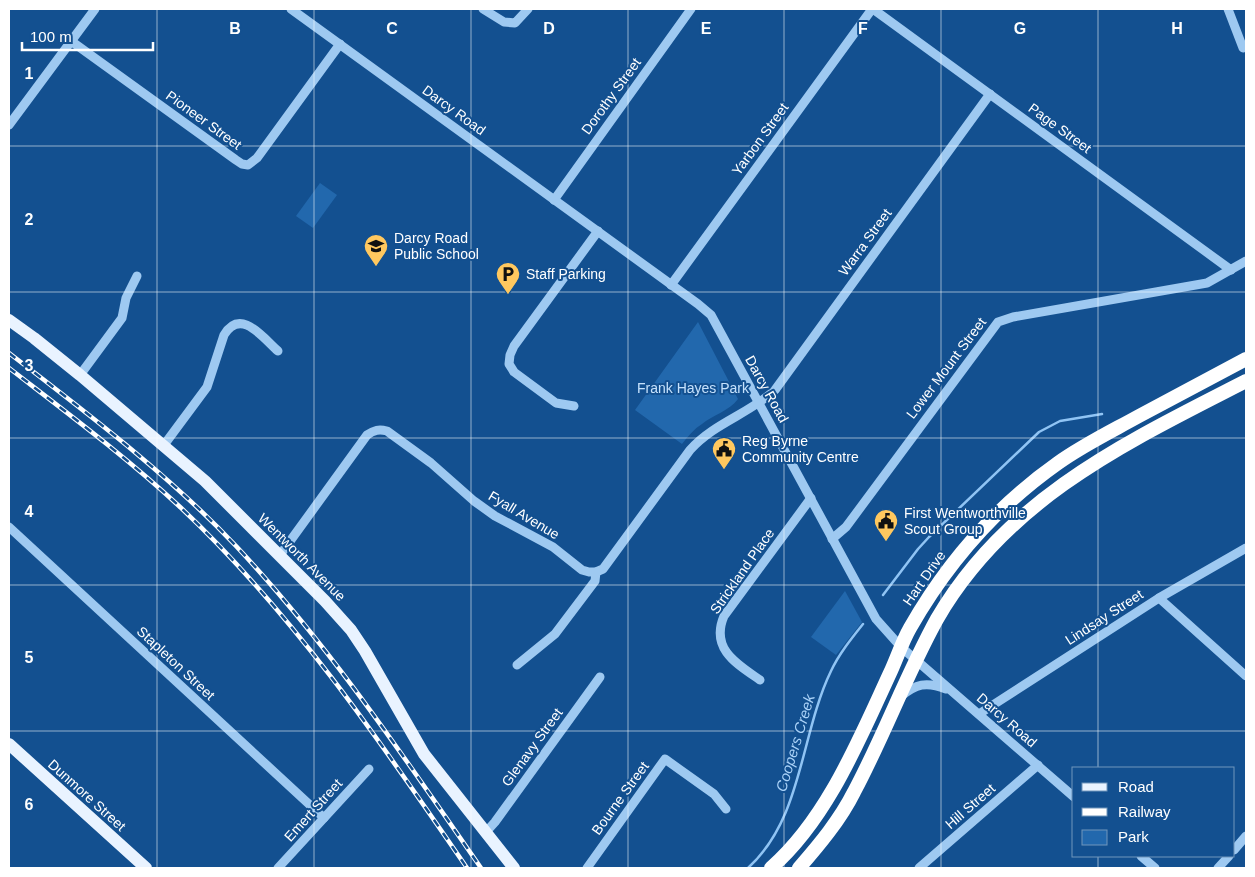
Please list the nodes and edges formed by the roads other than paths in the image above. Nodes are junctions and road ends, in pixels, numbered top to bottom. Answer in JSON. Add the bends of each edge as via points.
{"nodes":[{"id":1,"x":95,"y":9,"type":"edge"},
{"id":2,"x":291,"y":9,"type":"edge"},
{"id":3,"x":483,"y":9,"type":"edge"},
{"id":4,"x":528,"y":9,"type":"edge"},
{"id":5,"x":692,"y":9,"type":"edge"},
{"id":6,"x":872,"y":9,"type":"edge"},
{"id":7,"x":1228,"y":9,"type":"edge"},
{"id":8,"x":71,"y":41,"type":"junction"},
{"id":9,"x":340,"y":44,"type":"junction"},
{"id":10,"x":1243,"y":48,"type":"dead end"},
{"id":11,"x":990,"y":94,"type":"junction"},
{"id":12,"x":9,"y":125,"type":"edge"},
{"id":13,"x":554,"y":200,"type":"junction"},
{"id":14,"x":598,"y":231,"type":"junction"},
{"id":15,"x":1246,"y":261,"type":"edge"},
{"id":16,"x":1231,"y":270,"type":"junction"},
{"id":17,"x":137,"y":276,"type":"dead end"},
{"id":18,"x":671,"y":285,"type":"junction"},
{"id":19,"x":9,"y":320,"type":"edge"},
{"id":20,"x":278,"y":352,"type":"dead end"},
{"id":21,"x":1246,"y":359,"type":"edge"},
{"id":22,"x":80,"y":375,"type":"junction"},
{"id":23,"x":1246,"y":381,"type":"edge"},
{"id":24,"x":759,"y":404,"type":"junction"},
{"id":25,"x":574,"y":406,"type":"dead end"},
{"id":26,"x":164,"y":446,"type":"junction"},
{"id":27,"x":811,"y":498,"type":"junction"},
{"id":28,"x":9,"y":527,"type":"edge"},
{"id":29,"x":832,"y":539,"type":"junction"},
{"id":30,"x":1246,"y":548,"type":"edge"},
{"id":31,"x":280,"y":555,"type":"junction"},
{"id":32,"x":596,"y":572,"type":"junction"},
{"id":33,"x":1159,"y":598,"type":"junction"},
{"id":34,"x":901,"y":647,"type":"junction"},
{"id":35,"x":916,"y":659,"type":"junction"},
{"id":36,"x":517,"y":665,"type":"dead end"},
{"id":37,"x":1246,"y":676,"type":"edge"},
{"id":38,"x":600,"y":677,"type":"dead end"},
{"id":39,"x":760,"y":680,"type":"dead end"},
{"id":40,"x":955,"y":693,"type":"junction"},
{"id":41,"x":897,"y":699,"type":"junction"},
{"id":42,"x":979,"y":714,"type":"junction"},
{"id":43,"x":9,"y":744,"type":"edge"},
{"id":44,"x":1038,"y":765,"type":"junction"},
{"id":45,"x":369,"y":769,"type":"dead end"},
{"id":46,"x":1072,"y":795,"type":"edge"},
{"id":47,"x":726,"y":809,"type":"dead end"},
{"id":48,"x":324,"y":818,"type":"junction"},
{"id":49,"x":486,"y":832,"type":"junction"},
{"id":50,"x":1246,"y":836,"type":"edge"},
{"id":51,"x":1235,"y":849,"type":"edge"},
{"id":52,"x":1142,"y":857,"type":"edge"},
{"id":53,"x":1228,"y":857,"type":"edge"},
{"id":54,"x":146,"y":868,"type":"edge"},
{"id":55,"x":278,"y":868,"type":"edge"},
{"id":56,"x":514,"y":868,"type":"edge"},
{"id":57,"x":586,"y":868,"type":"edge"},
{"id":58,"x":770,"y":868,"type":"edge"},
{"id":59,"x":799,"y":868,"type":"edge"},
{"id":60,"x":919,"y":868,"type":"edge"},
{"id":61,"x":1156,"y":868,"type":"edge"},
{"id":62,"x":1218,"y":868,"type":"edge"}],
"edges":[{"from":1,"to":8,"type":"street"},
{"from":2,"to":9,"type":"street","name":"Darcy Road"},
{"from":3,"to":4,"type":"street","via":[[504,22],[515,23]]},
{"from":5,"to":13,"type":"street","name":"Dorothy Street"},
{"from":6,"to":11,"type":"street","name":"Page Street"},
{"from":6,"to":18,"type":"street","name":"Yarbon Street"},
{"from":7,"to":10,"type":"street"},
{"from":8,"to":9,"type":"street","name":"Pioneer Street","via":[[242,164],[257,158]]},
{"from":8,"to":12,"type":"street"},
{"from":9,"to":13,"type":"street","name":"Darcy Road"},
{"from":11,"to":16,"type":"street","name":"Page Street"},
{"from":11,"to":24,"type":"street","name":"Warra Street","via":[[775,390]]},
{"from":13,"to":14,"type":"street","name":"Darcy Road"},
{"from":14,"to":18,"type":"street","name":"Darcy Road"},
{"from":14,"to":25,"type":"street","via":[[510,354],[509,364],[514,372],[556,403]]},
{"from":15,"to":16,"type":"street","name":"Lower Mount Street"},
{"from":16,"to":29,"type":"street","name":"Lower Mount Street","via":[[1207,283],[998,322],[846,527]]},
{"from":17,"to":22,"type":"street","via":[[126,298],[122,318]]},
{"from":18,"to":24,"type":"street","name":"Darcy Road","via":[[711,315]]},
{"from":19,"to":22,"type":"main road","name":"Wentworth Avenue"},
{"from":20,"to":26,"type":"street","via":[[247,324],[234,323],[224,335],[208,387]]},
{"from":21,"to":34,"type":"highway","name":"Hart Drive","via":[[1089,443],[1020,492],[986,525],[947,571]]},
{"from":22,"to":26,"type":"main road","name":"Wentworth Avenue"},
{"from":23,"to":35,"type":"highway","via":[[1115,450],[1033,506],[990,548],[961,584]]},
{"from":24,"to":27,"type":"street","name":"Darcy Road"},
{"from":24,"to":32,"type":"street","via":[[698,441],[603,569]]},
{"from":26,"to":31,"type":"main road","name":"Wentworth Avenue"},
{"from":27,"to":29,"type":"street","name":"Darcy Road"},
{"from":27,"to":39,"type":"street","name":"Strickland Place","via":[[721,623],[723,649]]},
{"from":28,"to":48,"type":"street","name":"Stapleton Street"},
{"from":29,"to":34,"type":"street","name":"Darcy Road","via":[[869,609]]},
{"from":30,"to":33,"type":"street","name":"Lindsay Street"},
{"from":31,"to":32,"type":"street","name":"Fyall Avenue","via":[[367,435],[380,430],[387,431],[431,463],[495,516],[552,547],[582,570]]},
{"from":31,"to":49,"type":"main road","name":"Wentworth Avenue","via":[[351,630],[424,754]]},
{"from":32,"to":36,"type":"street","via":[[595,581],[555,634]]},
{"from":33,"to":37,"type":"street"},
{"from":33,"to":42,"type":"street","name":"Lindsay Street"},
{"from":34,"to":35,"type":"street","name":"Darcy Road"},
{"from":34,"to":58,"type":"highway","name":"Hart Drive","via":[[829,796],[808,826]]},
{"from":35,"to":40,"type":"street","name":"Darcy Road"},
{"from":35,"to":41,"type":"highway"},
{"from":38,"to":49,"type":"street","name":"Glenavy Street"},
{"from":40,"to":41,"type":"street","via":[[934,684],[921,684]]},
{"from":40,"to":42,"type":"street","name":"Darcy Road"},
{"from":41,"to":59,"type":"highway","via":[[854,794]]},
{"from":42,"to":44,"type":"street","name":"Darcy Road"},
{"from":43,"to":54,"type":"main road","name":"Dunmore Street"},
{"from":44,"to":46,"type":"street","name":"Darcy Road"},
{"from":44,"to":60,"type":"street","name":"Hill Street"},
{"from":45,"to":48,"type":"street","name":"Emert Street"},
{"from":47,"to":57,"type":"street","name":"Bourne Street","via":[[714,794],[665,759]]},
{"from":48,"to":55,"type":"street","name":"Emert Street"},
{"from":49,"to":56,"type":"main road","name":"Wentworth Avenue"},
{"from":50,"to":51,"type":"street"},
{"from":52,"to":61,"type":"street"},
{"from":53,"to":62,"type":"street"}]}
